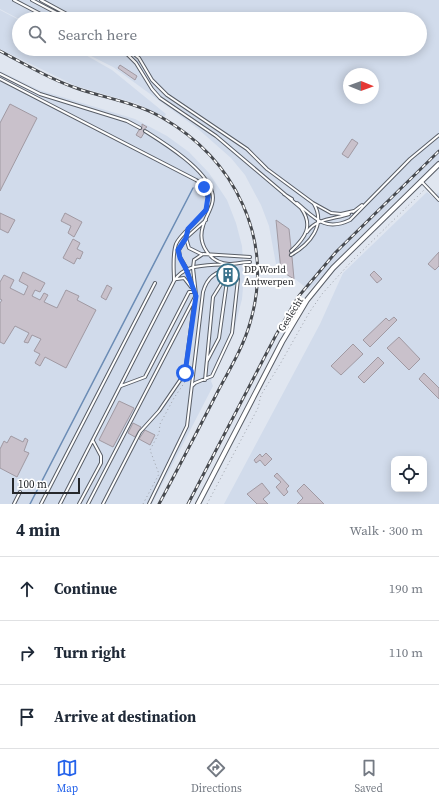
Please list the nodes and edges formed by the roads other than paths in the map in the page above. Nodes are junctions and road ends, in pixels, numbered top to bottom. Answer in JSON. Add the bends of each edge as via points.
{"nodes":[{"id":1,"x":14,"y":0,"type":"edge"},
{"id":2,"x":32,"y":0,"type":"edge"},
{"id":3,"x":40,"y":0,"type":"edge"},
{"id":4,"x":37,"y":12,"type":"edge"},
{"id":5,"x":55,"y":12,"type":"edge"},
{"id":6,"x":63,"y":12,"type":"edge"},
{"id":7,"x":129,"y":56,"type":"edge"},
{"id":8,"x":137,"y":56,"type":"edge"},
{"id":9,"x":0,"y":74,"type":"edge"},
{"id":10,"x":0,"y":79,"type":"edge"},
{"id":11,"x":140,"y":128,"type":"dead end"},
{"id":12,"x":145,"y":131,"type":"dead end"},
{"id":13,"x":439,"y":135,"type":"edge"},
{"id":14,"x":439,"y":164,"type":"edge"},
{"id":15,"x":421,"y":181,"type":"junction"},
{"id":16,"x":284,"y":194,"type":"junction"},
{"id":17,"x":439,"y":200,"type":"edge"},
{"id":18,"x":367,"y":202,"type":"junction"},
{"id":19,"x":313,"y":203,"type":"junction"},
{"id":20,"x":354,"y":211,"type":"junction"},
{"id":21,"x":206,"y":220,"type":"junction"},
{"id":22,"x":319,"y":222,"type":"junction"},
{"id":23,"x":188,"y":229,"type":"junction"},
{"id":24,"x":304,"y":237,"type":"junction"},
{"id":25,"x":186,"y":238,"type":"junction"},
{"id":26,"x":291,"y":251,"type":"dead end"},
{"id":27,"x":203,"y":254,"type":"junction"},
{"id":28,"x":209,"y":254,"type":"junction"},
{"id":29,"x":291,"y":255,"type":"dead end"},
{"id":30,"x":250,"y":257,"type":"dead end"},
{"id":31,"x":250,"y":262,"type":"dead end"},
{"id":32,"x":229,"y":264,"type":"junction"},
{"id":33,"x":193,"y":268,"type":"junction"},
{"id":34,"x":186,"y":269,"type":"junction"},
{"id":35,"x":174,"y":282,"type":"junction"},
{"id":36,"x":155,"y":283,"type":"dead end"},
{"id":37,"x":192,"y":288,"type":"junction"},
{"id":38,"x":194,"y":292,"type":"junction"},
{"id":39,"x":196,"y":296,"type":"junction"},
{"id":40,"x":207,"y":361,"type":"junction"},
{"id":41,"x":205,"y":380,"type":"junction"},
{"id":42,"x":121,"y":386,"type":"junction"},
{"id":43,"x":192,"y":386,"type":"junction"},
{"id":44,"x":92,"y":441,"type":"junction"},
{"id":45,"x":20,"y":492,"type":"dead end"},
{"id":46,"x":14,"y":504,"type":"edge"},
{"id":47,"x":41,"y":504,"type":"edge"},
{"id":48,"x":60,"y":504,"type":"edge"},
{"id":49,"x":79,"y":504,"type":"edge"},
{"id":50,"x":88,"y":504,"type":"edge"},
{"id":51,"x":103,"y":504,"type":"edge"},
{"id":52,"x":149,"y":504,"type":"edge"},
{"id":53,"x":198,"y":504,"type":"edge"}],
"edges":[{"from":1,"to":4,"type":"lane"},
{"from":2,"to":5,"type":"lane"},
{"from":3,"to":6,"type":"lane"},
{"from":7,"to":16,"type":"lane","via":[[160,98],[216,136]]},
{"from":8,"to":19,"type":"lane","via":[[152,80],[167,95],[247,149],[267,169]]},
{"from":9,"to":11,"type":"lane","via":[[40,94],[127,121]]},
{"from":10,"to":23,"type":"lane","via":[[201,183],[208,197],[208,206],[204,214]]},
{"from":12,"to":21,"type":"lane","via":[[177,151],[209,184],[213,198]]},
{"from":13,"to":18,"type":"lane","via":[[410,159]]},
{"from":14,"to":15,"type":"street","name":"Geslecht"},
{"from":15,"to":17,"type":"lane"},
{"from":15,"to":53,"type":"street","name":"Geslecht","via":[[333,268],[303,306]]},
{"from":16,"to":22,"type":"lane"},
{"from":16,"to":24,"type":"lane","via":[[301,208],[306,216],[308,227]]},
{"from":18,"to":20,"type":"lane"},
{"from":18,"to":22,"type":"lane","via":[[350,220],[343,223],[333,226]]},
{"from":19,"to":20,"type":"lane","via":[[331,213]]},
{"from":19,"to":22,"type":"lane","via":[[319,215]]},
{"from":20,"to":22,"type":"lane"},
{"from":21,"to":25,"type":"lane"},
{"from":21,"to":28,"type":"lane","via":[[201,237]]},
{"from":22,"to":24,"type":"lane","via":[[312,225]]},
{"from":22,"to":29,"type":"lane","via":[[315,234],[305,247]]},
{"from":23,"to":25,"type":"lane"},
{"from":23,"to":35,"type":"lane","via":[[175,247]]},
{"from":24,"to":26,"type":"lane"},
{"from":25,"to":27,"type":"lane","via":[[192,250]]},
{"from":25,"to":34,"type":"lane","via":[[178,250]]},
{"from":27,"to":28,"type":"lane"},
{"from":27,"to":33,"type":"lane","via":[[194,260]]},
{"from":28,"to":30,"type":"lane"},
{"from":28,"to":32,"type":"lane"},
{"from":31,"to":32,"type":"lane"},
{"from":32,"to":33,"type":"lane"},
{"from":33,"to":34,"type":"lane"},
{"from":33,"to":39,"type":"lane"},
{"from":34,"to":35,"type":"lane"},
{"from":34,"to":37,"type":"lane"},
{"from":35,"to":37,"type":"lane","via":[[178,278],[184,278]]},
{"from":35,"to":42,"type":"lane"},
{"from":36,"to":47,"type":"lane"},
{"from":37,"to":38,"type":"lane"},
{"from":38,"to":39,"type":"lane"},
{"from":38,"to":42,"type":"lane","via":[[190,291],[188,294],[145,377]]},
{"from":39,"to":50,"type":"lane"},
{"from":39,"to":51,"type":"lane","via":[[185,373],[140,432]]},
{"from":40,"to":40,"type":"lane","via":[[219,338],[226,281],[223,281],[213,297]]},
{"from":40,"to":41,"type":"lane"},
{"from":41,"to":43,"type":"lane"},
{"from":41,"to":43,"type":"lane","via":[[212,376],[232,333],[238,279],[234,270],[218,272],[205,285]]},
{"from":42,"to":44,"type":"lane"},
{"from":43,"to":52,"type":"lane","via":[[187,426]]},
{"from":44,"to":48,"type":"lane"},
{"from":44,"to":49,"type":"lane","via":[[101,456],[101,463]]},
{"from":45,"to":46,"type":"lane"}]}
